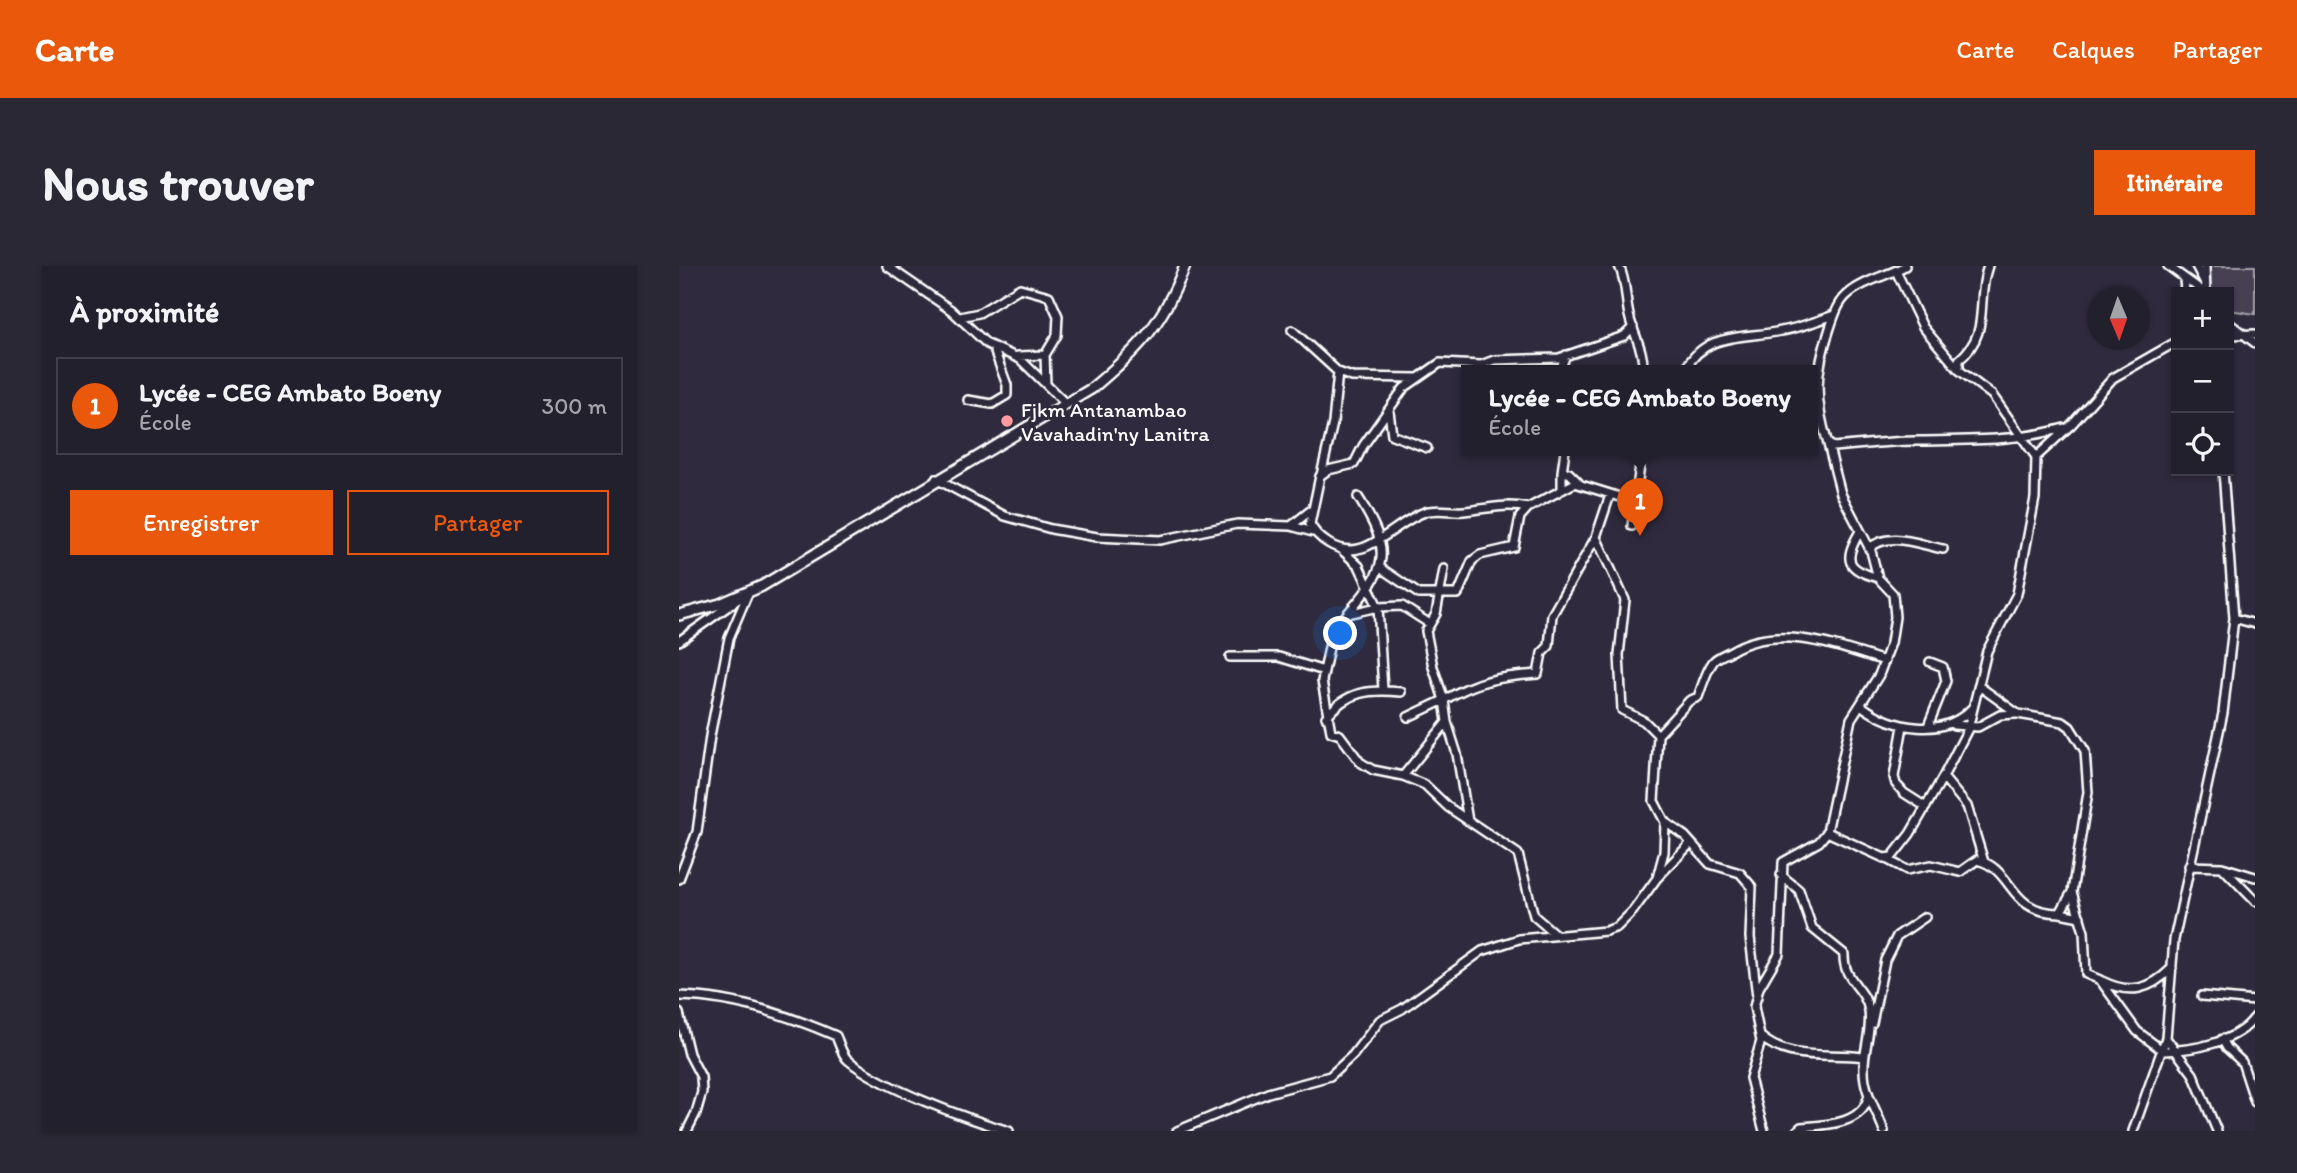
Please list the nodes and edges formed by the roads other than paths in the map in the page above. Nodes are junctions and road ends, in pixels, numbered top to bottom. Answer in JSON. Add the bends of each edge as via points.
{"nodes":[{"id":1,"x":887,"y":266,"type":"edge"},
{"id":2,"x":1185,"y":266,"type":"edge"},
{"id":3,"x":1619,"y":266,"type":"edge"},
{"id":4,"x":1905,"y":266,"type":"edge"},
{"id":5,"x":1988,"y":266,"type":"edge"},
{"id":6,"x":2168,"y":266,"type":"edge"},
{"id":7,"x":2196,"y":266,"type":"edge"},
{"id":8,"x":2205,"y":266,"type":"edge"},
{"id":9,"x":1896,"y":271,"type":"junction"},
{"id":10,"x":2183,"y":279,"type":"junction"},
{"id":11,"x":2204,"y":282,"type":"junction"},
{"id":12,"x":2184,"y":287,"type":"edge"},
{"id":13,"x":2196,"y":287,"type":"edge"},
{"id":14,"x":2204,"y":287,"type":"edge"},
{"id":15,"x":1834,"y":315,"type":"junction"},
{"id":16,"x":960,"y":317,"type":"junction"},
{"id":17,"x":1633,"y":327,"type":"junction"},
{"id":18,"x":2234,"y":327,"type":"edge"},
{"id":19,"x":1292,"y":330,"type":"dead end"},
{"id":20,"x":2242,"y":334,"type":"junction"},
{"id":21,"x":2255,"y":334,"type":"edge"},
{"id":22,"x":2234,"y":335,"type":"edge"},
{"id":23,"x":2255,"y":343,"type":"edge"},
{"id":24,"x":2171,"y":345,"type":"edge"},
{"id":25,"x":993,"y":347,"type":"junction"},
{"id":26,"x":1045,"y":355,"type":"junction"},
{"id":27,"x":1566,"y":355,"type":"junction"},
{"id":28,"x":1014,"y":356,"type":"junction"},
{"id":29,"x":1562,"y":365,"type":"edge"},
{"id":30,"x":1643,"y":365,"type":"edge"},
{"id":31,"x":1688,"y":365,"type":"edge"},
{"id":32,"x":1818,"y":370,"type":"edge"},
{"id":33,"x":1959,"y":370,"type":"junction"},
{"id":34,"x":1338,"y":372,"type":"junction"},
{"id":35,"x":1417,"y":377,"type":"junction"},
{"id":36,"x":1046,"y":384,"type":"junction"},
{"id":37,"x":1818,"y":398,"type":"edge"},
{"id":38,"x":968,"y":400,"type":"dead end"},
{"id":39,"x":1066,"y":404,"type":"junction"},
{"id":40,"x":1389,"y":410,"type":"junction"},
{"id":41,"x":2068,"y":427,"type":"junction"},
{"id":42,"x":2022,"y":437,"type":"junction"},
{"id":43,"x":1828,"y":444,"type":"junction"},
{"id":44,"x":1427,"y":448,"type":"dead end"},
{"id":45,"x":1564,"y":456,"type":"edge"},
{"id":46,"x":1641,"y":456,"type":"edge"},
{"id":47,"x":2036,"y":457,"type":"junction"},
{"id":48,"x":1562,"y":472,"type":"junction"},
{"id":49,"x":1320,"y":476,"type":"junction"},
{"id":50,"x":2224,"y":476,"type":"edge"},
{"id":51,"x":936,"y":479,"type":"junction"},
{"id":52,"x":1579,"y":484,"type":"junction"},
{"id":53,"x":1562,"y":490,"type":"junction"},
{"id":54,"x":1610,"y":495,"type":"junction"},
{"id":55,"x":1358,"y":497,"type":"dead end"},
{"id":56,"x":1636,"y":502,"type":"junction"},
{"id":57,"x":1528,"y":508,"type":"junction"},
{"id":58,"x":1311,"y":511,"type":"junction"},
{"id":59,"x":1291,"y":526,"type":"junction"},
{"id":60,"x":1632,"y":526,"type":"dead end"},
{"id":61,"x":1314,"y":532,"type":"junction"},
{"id":62,"x":1859,"y":533,"type":"junction"},
{"id":63,"x":1596,"y":537,"type":"junction"},
{"id":64,"x":1382,"y":539,"type":"junction"},
{"id":65,"x":1340,"y":548,"type":"junction"},
{"id":66,"x":1869,"y":548,"type":"junction"},
{"id":67,"x":1943,"y":549,"type":"dead end"},
{"id":68,"x":1379,"y":568,"type":"junction"},
{"id":69,"x":1444,"y":569,"type":"dead end"},
{"id":70,"x":1878,"y":578,"type":"junction"},
{"id":71,"x":1370,"y":587,"type":"junction"},
{"id":72,"x":750,"y":591,"type":"junction"},
{"id":73,"x":1441,"y":596,"type":"junction"},
{"id":74,"x":1378,"y":607,"type":"junction"},
{"id":75,"x":1347,"y":614,"type":"junction"},
{"id":76,"x":679,"y":615,"type":"edge"},
{"id":77,"x":2234,"y":618,"type":"junction"},
{"id":78,"x":1430,"y":624,"type":"junction"},
{"id":79,"x":2255,"y":624,"type":"edge"},
{"id":80,"x":679,"y":642,"type":"edge"},
{"id":81,"x":1230,"y":657,"type":"dead end"},
{"id":82,"x":1885,"y":661,"type":"junction"},
{"id":83,"x":1930,"y":662,"type":"dead end"},
{"id":84,"x":1324,"y":671,"type":"junction"},
{"id":85,"x":1979,"y":686,"type":"junction"},
{"id":86,"x":1384,"y":690,"type":"junction"},
{"id":87,"x":1401,"y":692,"type":"dead end"},
{"id":88,"x":1444,"y":700,"type":"junction"},
{"id":89,"x":1975,"y":705,"type":"junction"},
{"id":90,"x":1862,"y":706,"type":"junction"},
{"id":91,"x":2018,"y":714,"type":"junction"},
{"id":92,"x":1326,"y":717,"type":"junction"},
{"id":93,"x":1408,"y":717,"type":"dead end"},
{"id":94,"x":1447,"y":722,"type":"junction"},
{"id":95,"x":1953,"y":725,"type":"junction"},
{"id":96,"x":1903,"y":726,"type":"junction"},
{"id":97,"x":1928,"y":726,"type":"junction"},
{"id":98,"x":1969,"y":727,"type":"junction"},
{"id":99,"x":1658,"y":735,"type":"junction"},
{"id":100,"x":1403,"y":776,"type":"junction"},
{"id":101,"x":1943,"y":777,"type":"junction"},
{"id":102,"x":1926,"y":807,"type":"junction"},
{"id":103,"x":1468,"y":821,"type":"junction"},
{"id":104,"x":1665,"y":822,"type":"junction"},
{"id":105,"x":1827,"y":832,"type":"junction"},
{"id":106,"x":1690,"y":844,"type":"junction"},
{"id":107,"x":1884,"y":858,"type":"junction"},
{"id":108,"x":1984,"y":862,"type":"junction"},
{"id":109,"x":2189,"y":866,"type":"junction"},
{"id":110,"x":2222,"y":867,"type":"junction"},
{"id":111,"x":1781,"y":875,"type":"junction"},
{"id":112,"x":2255,"y":877,"type":"edge"},
{"id":113,"x":1657,"y":878,"type":"junction"},
{"id":114,"x":679,"y":879,"type":"edge"},
{"id":115,"x":2072,"y":892,"type":"junction"},
{"id":116,"x":2255,"y":901,"type":"edge"},
{"id":117,"x":2060,"y":913,"type":"junction"},
{"id":118,"x":2081,"y":917,"type":"junction"},
{"id":119,"x":1925,"y":918,"type":"dead end"},
{"id":120,"x":1557,"y":935,"type":"junction"},
{"id":121,"x":2172,"y":967,"type":"junction"},
{"id":122,"x":2100,"y":981,"type":"junction"},
{"id":123,"x":679,"y":996,"type":"edge"},
{"id":124,"x":2203,"y":996,"type":"dead end"},
{"id":125,"x":1757,"y":997,"type":"junction"},
{"id":126,"x":2255,"y":1001,"type":"edge"},
{"id":127,"x":679,"y":1013,"type":"edge"},
{"id":128,"x":2255,"y":1017,"type":"edge"},
{"id":129,"x":1870,"y":1030,"type":"junction"},
{"id":130,"x":1761,"y":1037,"type":"junction"},
{"id":131,"x":2166,"y":1038,"type":"junction"},
{"id":132,"x":2222,"y":1039,"type":"junction"},
{"id":133,"x":2162,"y":1051,"type":"junction"},
{"id":134,"x":2175,"y":1051,"type":"junction"},
{"id":135,"x":1864,"y":1057,"type":"junction"},
{"id":136,"x":2243,"y":1066,"type":"junction"},
{"id":137,"x":2255,"y":1068,"type":"edge"},
{"id":138,"x":1868,"y":1097,"type":"junction"},
{"id":139,"x":2255,"y":1102,"type":"edge"},
{"id":140,"x":687,"y":1131,"type":"edge"},
{"id":141,"x":1009,"y":1131,"type":"edge"},
{"id":142,"x":1177,"y":1131,"type":"edge"},
{"id":143,"x":1764,"y":1131,"type":"edge"},
{"id":144,"x":1797,"y":1131,"type":"edge"},
{"id":145,"x":1884,"y":1131,"type":"edge"},
{"id":146,"x":2133,"y":1131,"type":"edge"},
{"id":147,"x":2217,"y":1131,"type":"edge"}],
"edges":[{"from":1,"to":16,"type":"street"},
{"from":2,"to":39,"type":"street","via":[[1170,302],[1134,354]]},
{"from":3,"to":17,"type":"street"},
{"from":4,"to":9,"type":"street"},
{"from":5,"to":33,"type":"street","via":[[1979,334],[1959,360]]},
{"from":6,"to":10,"type":"street"},
{"from":7,"to":11,"type":"street"},
{"from":8,"to":11,"type":"street"},
{"from":9,"to":15,"type":"street","via":[[1855,288]]},
{"from":9,"to":33,"type":"street","via":[[1923,327]]},
{"from":10,"to":12,"type":"street"},
{"from":10,"to":13,"type":"street"},
{"from":11,"to":14,"type":"street"},
{"from":15,"to":31,"type":"street","via":[[1782,331],[1712,343],[1699,349]]},
{"from":15,"to":32,"type":"street"},
{"from":16,"to":25,"type":"street"},
{"from":16,"to":26,"type":"street","via":[[979,313],[1020,288],[1049,296],[1058,316],[1057,335]]},
{"from":17,"to":27,"type":"street","via":[[1624,336]]},
{"from":17,"to":30,"type":"street"},
{"from":18,"to":20,"type":"street"},
{"from":19,"to":34,"type":"street"},
{"from":20,"to":21,"type":"street"},
{"from":20,"to":22,"type":"street"},
{"from":20,"to":23,"type":"street"},
{"from":24,"to":41,"type":"street","via":[[2124,370]]},
{"from":25,"to":28,"type":"street"},
{"from":25,"to":38,"type":"street","via":[[1007,395],[992,404]]},
{"from":26,"to":28,"type":"street"},
{"from":26,"to":36,"type":"street"},
{"from":27,"to":29,"type":"street"},
{"from":27,"to":35,"type":"street","via":[[1481,365],[1440,363]]},
{"from":28,"to":36,"type":"street"},
{"from":33,"to":42,"type":"street","via":[[1992,395]]},
{"from":34,"to":35,"type":"street","via":[[1352,377]]},
{"from":34,"to":49,"type":"street","via":[[1333,423]]},
{"from":35,"to":40,"type":"street"},
{"from":36,"to":39,"type":"street"},
{"from":37,"to":43,"type":"street"},
{"from":39,"to":51,"type":"street"},
{"from":40,"to":44,"type":"street","via":[[1392,435]]},
{"from":40,"to":49,"type":"street","via":[[1355,464]]},
{"from":41,"to":42,"type":"street"},
{"from":41,"to":47,"type":"street"},
{"from":42,"to":43,"type":"street"},
{"from":42,"to":47,"type":"street"},
{"from":43,"to":62,"type":"street","via":[[1840,494]]},
{"from":45,"to":48,"type":"street"},
{"from":46,"to":56,"type":"street"},
{"from":47,"to":85,"type":"street","via":[[2035,498],[2017,594],[1987,651]]},
{"from":48,"to":52,"type":"street"},
{"from":48,"to":53,"type":"street"},
{"from":49,"to":58,"type":"street"},
{"from":50,"to":77,"type":"street"},
{"from":51,"to":59,"type":"street","via":[[1005,516],[1097,537],[1160,540],[1237,524]]},
{"from":51,"to":72,"type":"street"},
{"from":52,"to":53,"type":"street"},
{"from":52,"to":54,"type":"street"},
{"from":53,"to":57,"type":"street"},
{"from":54,"to":56,"type":"street"},
{"from":54,"to":63,"type":"street"},
{"from":55,"to":64,"type":"street"},
{"from":56,"to":60,"type":"street"},
{"from":57,"to":64,"type":"street","via":[[1511,504],[1427,511]]},
{"from":57,"to":73,"type":"street","via":[[1520,517],[1514,547],[1480,555],[1472,561],[1458,594]]},
{"from":58,"to":59,"type":"street"},
{"from":58,"to":61,"type":"street"},
{"from":59,"to":61,"type":"street"},
{"from":61,"to":65,"type":"street"},
{"from":62,"to":66,"type":"street"},
{"from":62,"to":70,"type":"street","via":[[1849,551],[1851,566]]},
{"from":63,"to":88,"type":"street","via":[[1552,615],[1549,646],[1542,653],[1538,674],[1494,677]]},
{"from":63,"to":99,"type":"street","via":[[1625,600],[1619,655],[1622,710],[1644,721]]},
{"from":64,"to":65,"type":"street","via":[[1351,551]]},
{"from":64,"to":68,"type":"street"},
{"from":65,"to":71,"type":"street","via":[[1359,566]]},
{"from":66,"to":67,"type":"street","via":[[1893,539]]},
{"from":66,"to":70,"type":"street"},
{"from":68,"to":71,"type":"street"},
{"from":68,"to":73,"type":"street","via":[[1419,594]]},
{"from":69,"to":73,"type":"street"},
{"from":70,"to":82,"type":"street","via":[[1893,594],[1895,604]]},
{"from":71,"to":74,"type":"street"},
{"from":71,"to":75,"type":"street"},
{"from":72,"to":76,"type":"street"},
{"from":72,"to":80,"type":"street"},
{"from":72,"to":114,"type":"street","via":[[729,638],[697,832]]},
{"from":73,"to":78,"type":"street"},
{"from":74,"to":75,"type":"street"},
{"from":74,"to":78,"type":"street","via":[[1402,606]]},
{"from":74,"to":86,"type":"street"},
{"from":75,"to":84,"type":"street","via":[[1332,633]]},
{"from":77,"to":79,"type":"street"},
{"from":77,"to":109,"type":"street","via":[[2223,713]]},
{"from":78,"to":88,"type":"street","via":[[1428,643]]},
{"from":81,"to":84,"type":"street","via":[[1279,657]]},
{"from":82,"to":90,"type":"street"},
{"from":82,"to":99,"type":"street","via":[[1809,641],[1762,638],[1744,643],[1713,661],[1698,697]]},
{"from":83,"to":97,"type":"street","via":[[1943,667],[1946,681]]},
{"from":84,"to":92,"type":"street"},
{"from":85,"to":89,"type":"street"},
{"from":85,"to":91,"type":"street"},
{"from":86,"to":87,"type":"street"},
{"from":86,"to":92,"type":"street","via":[[1345,697]]},
{"from":88,"to":93,"type":"street"},
{"from":88,"to":94,"type":"street"},
{"from":89,"to":95,"type":"street"},
{"from":89,"to":98,"type":"street"},
{"from":90,"to":96,"type":"street"},
{"from":90,"to":105,"type":"street","via":[[1851,719]]},
{"from":91,"to":98,"type":"street","via":[[2000,715],[1985,726]]},
{"from":91,"to":115,"type":"street","via":[[2063,722],[2085,751],[2088,792]]},
{"from":92,"to":100,"type":"street","via":[[1331,732],[1340,735],[1360,762],[1373,770]]},
{"from":94,"to":100,"type":"street"},
{"from":94,"to":103,"type":"street"},
{"from":95,"to":97,"type":"street"},
{"from":95,"to":98,"type":"street"},
{"from":96,"to":97,"type":"street"},
{"from":96,"to":102,"type":"street","via":[[1896,785]]},
{"from":98,"to":101,"type":"street"},
{"from":99,"to":104,"type":"street","via":[[1654,802]]},
{"from":100,"to":103,"type":"street","via":[[1425,785]]},
{"from":101,"to":102,"type":"street"},
{"from":101,"to":108,"type":"street","via":[[1967,806]]},
{"from":102,"to":107,"type":"street","via":[[1892,857]]},
{"from":103,"to":120,"type":"street","via":[[1518,854],[1534,916]]},
{"from":104,"to":106,"type":"street"},
{"from":104,"to":113,"type":"street"},
{"from":105,"to":107,"type":"street"},
{"from":105,"to":111,"type":"street","via":[[1819,842],[1783,862]]},
{"from":106,"to":113,"type":"street"},
{"from":106,"to":125,"type":"street","via":[[1710,864],[1740,873],[1752,887],[1750,937]]},
{"from":107,"to":108,"type":"street","via":[[1907,870],[1931,865],[1960,872],[1977,860]]},
{"from":108,"to":117,"type":"street","via":[[2026,906]]},
{"from":109,"to":110,"type":"street"},
{"from":109,"to":121,"type":"street"},
{"from":110,"to":112,"type":"street"},
{"from":110,"to":116,"type":"street"},
{"from":111,"to":125,"type":"street","via":[[1779,954]]},
{"from":111,"to":129,"type":"street","via":[[1799,890],[1812,928],[1844,954],[1844,969],[1865,996]]},
{"from":113,"to":120,"type":"street","via":[[1617,927]]},
{"from":115,"to":117,"type":"street"},
{"from":115,"to":118,"type":"street"},
{"from":117,"to":118,"type":"street"},
{"from":118,"to":122,"type":"street","via":[[2087,974]]},
{"from":119,"to":129,"type":"street","via":[[1897,936],[1885,960]]},
{"from":120,"to":142,"type":"street","via":[[1519,939],[1482,951],[1380,1020],[1330,1076],[1268,1093]]},
{"from":121,"to":122,"type":"street","via":[[2158,981],[2139,989],[2123,990]]},
{"from":121,"to":131,"type":"street"},
{"from":122,"to":133,"type":"street","via":[[2137,1031]]},
{"from":123,"to":141,"type":"street","via":[[710,996],[804,1022],[836,1036],[846,1059],[874,1076]]},
{"from":124,"to":126,"type":"street"},
{"from":125,"to":130,"type":"street","via":[[1754,1007]]},
{"from":127,"to":140,"type":"street","via":[[689,1054],[701,1077],[697,1113]]},
{"from":128,"to":132,"type":"street","via":[[2245,1028]]},
{"from":129,"to":135,"type":"street"},
{"from":130,"to":135,"type":"street","via":[[1805,1055]]},
{"from":130,"to":143,"type":"street","via":[[1750,1078]]},
{"from":131,"to":133,"type":"street"},
{"from":131,"to":134,"type":"street"},
{"from":132,"to":134,"type":"street"},
{"from":132,"to":136,"type":"street"},
{"from":133,"to":134,"type":"street"},
{"from":133,"to":146,"type":"street"},
{"from":134,"to":147,"type":"street","via":[[2193,1074]]},
{"from":135,"to":138,"type":"street"},
{"from":136,"to":137,"type":"street"},
{"from":136,"to":139,"type":"street"},
{"from":138,"to":144,"type":"street","via":[[1856,1116]]},
{"from":138,"to":145,"type":"street"}]}
